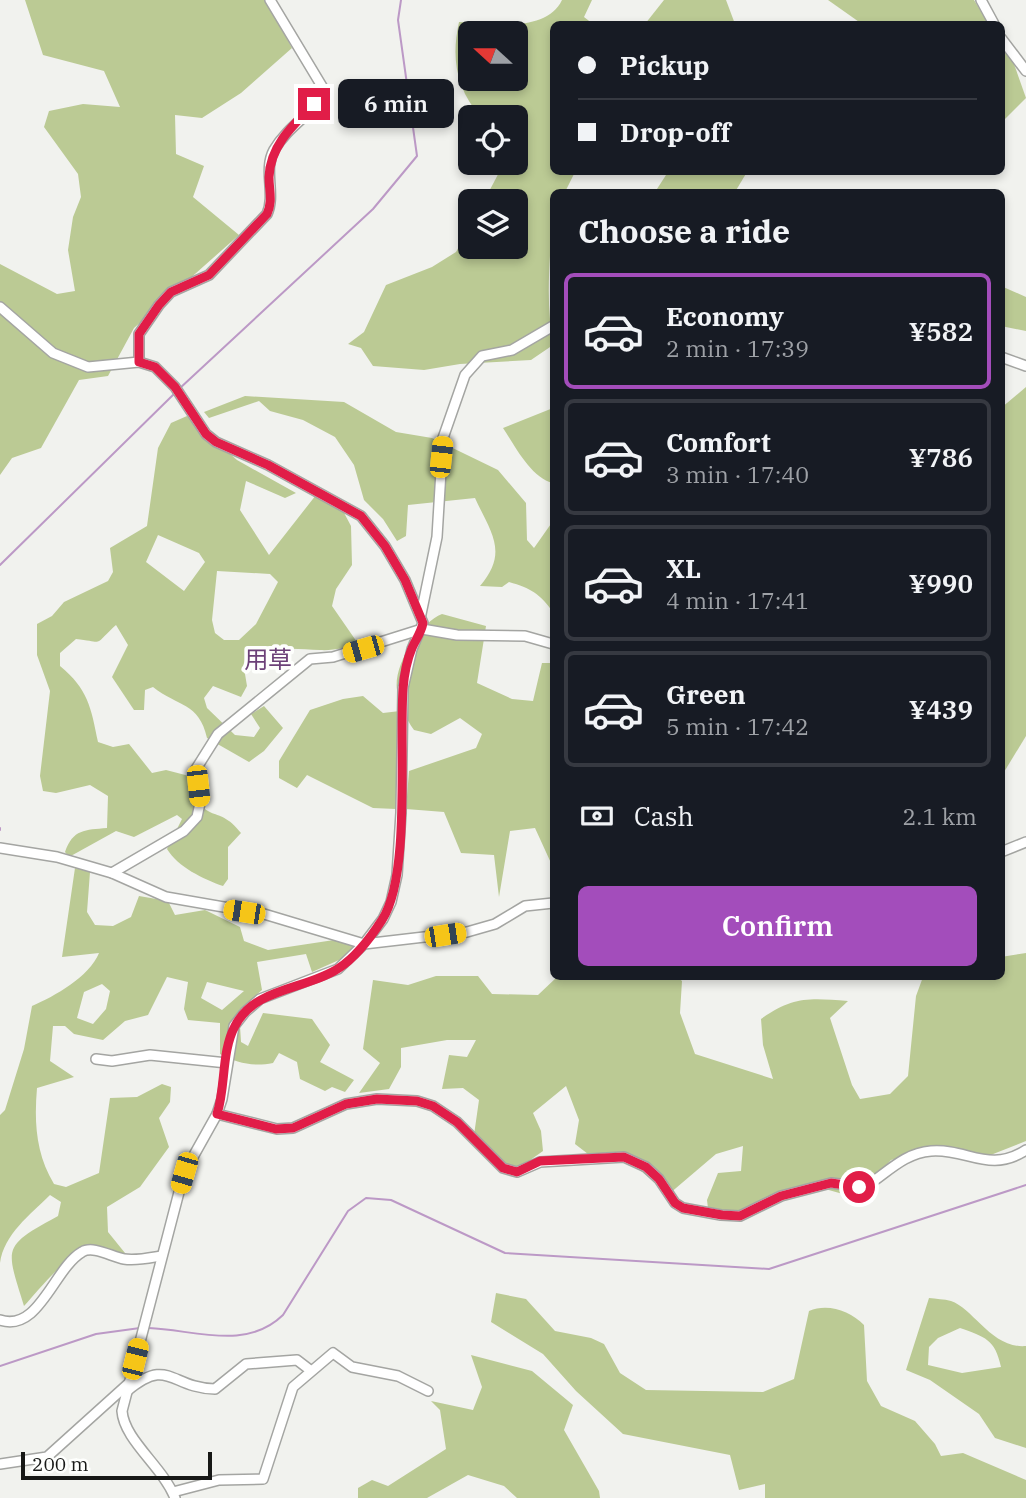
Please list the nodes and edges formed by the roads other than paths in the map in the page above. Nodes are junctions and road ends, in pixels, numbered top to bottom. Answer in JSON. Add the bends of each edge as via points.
{"nodes":[{"id":1,"x":270,"y":0,"type":"edge"},
{"id":2,"x":981,"y":0,"type":"edge"},
{"id":3,"x":992,"y":21,"type":"edge"},
{"id":4,"x":1005,"y":43,"type":"edge"},
{"id":5,"x":1026,"y":71,"type":"edge"},
{"id":6,"x":0,"y":307,"type":"edge"},
{"id":7,"x":550,"y":328,"type":"edge"},
{"id":8,"x":1005,"y":358,"type":"edge"},
{"id":9,"x":139,"y":362,"type":"junction"},
{"id":10,"x":1026,"y":366,"type":"edge"},
{"id":11,"x":421,"y":614,"type":"junction"},
{"id":12,"x":422,"y":629,"type":"junction"},
{"id":13,"x":550,"y":643,"type":"edge"},
{"id":14,"x":1026,"y":842,"type":"edge"},
{"id":15,"x":0,"y":849,"type":"edge"},
{"id":16,"x":1005,"y":850,"type":"edge"},
{"id":17,"x":112,"y":873,"type":"junction"},
{"id":18,"x":550,"y":903,"type":"edge"},
{"id":19,"x":364,"y":944,"type":"junction"},
{"id":20,"x":96,"y":1059,"type":"dead end"},
{"id":21,"x":227,"y":1063,"type":"junction"},
{"id":22,"x":217,"y":1114,"type":"junction"},
{"id":23,"x":1026,"y":1150,"type":"edge"},
{"id":24,"x":161,"y":1256,"type":"junction"},
{"id":25,"x":0,"y":1320,"type":"edge"},
{"id":26,"x":310,"y":1370,"type":"junction"},
{"id":27,"x":128,"y":1387,"type":"junction"},
{"id":28,"x":428,"y":1391,"type":"dead end"},
{"id":29,"x":0,"y":1464,"type":"edge"},
{"id":30,"x":174,"y":1495,"type":"edge"}],
"edges":[{"from":1,"to":9,"type":"street","via":[[326,93],[273,151],[267,214],[209,275],[171,292],[159,305],[139,334]]},
{"from":2,"to":3,"type":"street"},
{"from":4,"to":5,"type":"street"},
{"from":6,"to":9,"type":"street","via":[[53,353],[88,367]]},
{"from":7,"to":11,"type":"street","via":[[512,350],[482,356],[465,375],[443,438],[439,518]]},
{"from":8,"to":10,"type":"street"},
{"from":9,"to":11,"type":"street","via":[[155,367],[175,387],[216,442],[361,516],[385,546]]},
{"from":11,"to":12,"type":"street"},
{"from":12,"to":13,"type":"street","via":[[457,635],[525,636]]},
{"from":12,"to":17,"type":"street","via":[[332,657],[310,659],[289,673],[218,734],[204,754],[196,769],[197,817],[184,831]]},
{"from":12,"to":19,"type":"street","via":[[403,688],[397,875],[387,911]]},
{"from":14,"to":16,"type":"street"},
{"from":15,"to":17,"type":"street","via":[[57,857]]},
{"from":17,"to":19,"type":"street","via":[[166,897],[264,915]]},
{"from":18,"to":19,"type":"street","via":[[525,906],[495,924],[467,932]]},
{"from":19,"to":21,"type":"street","via":[[338,969],[260,999],[245,1012],[234,1027]]},
{"from":20,"to":21,"type":"street","via":[[150,1055]]},
{"from":21,"to":22,"type":"street"},
{"from":22,"to":23,"type":"street","via":[[276,1129],[293,1128],[346,1104],[377,1099],[417,1101],[457,1122],[503,1168],[517,1172],[540,1161],[624,1157],[646,1167],[683,1208],[734,1216],[781,1196],[831,1183],[865,1186],[919,1153],[943,1151],[1000,1161]]},
{"from":22,"to":24,"type":"street","via":[[184,1173]]},
{"from":24,"to":25,"type":"street","via":[[135,1260],[89,1250],[80,1253],[32,1312],[19,1322]]},
{"from":24,"to":27,"type":"street"},
{"from":26,"to":27,"type":"street","via":[[296,1360],[246,1364],[215,1389],[156,1373]]},
{"from":26,"to":28,"type":"street","via":[[333,1353],[352,1367],[398,1376]]},
{"from":26,"to":30,"type":"street","via":[[288,1397],[263,1479],[219,1480]]},
{"from":27,"to":29,"type":"street","via":[[47,1457]]},
{"from":27,"to":30,"type":"street","via":[[123,1421],[158,1465]]}]}
